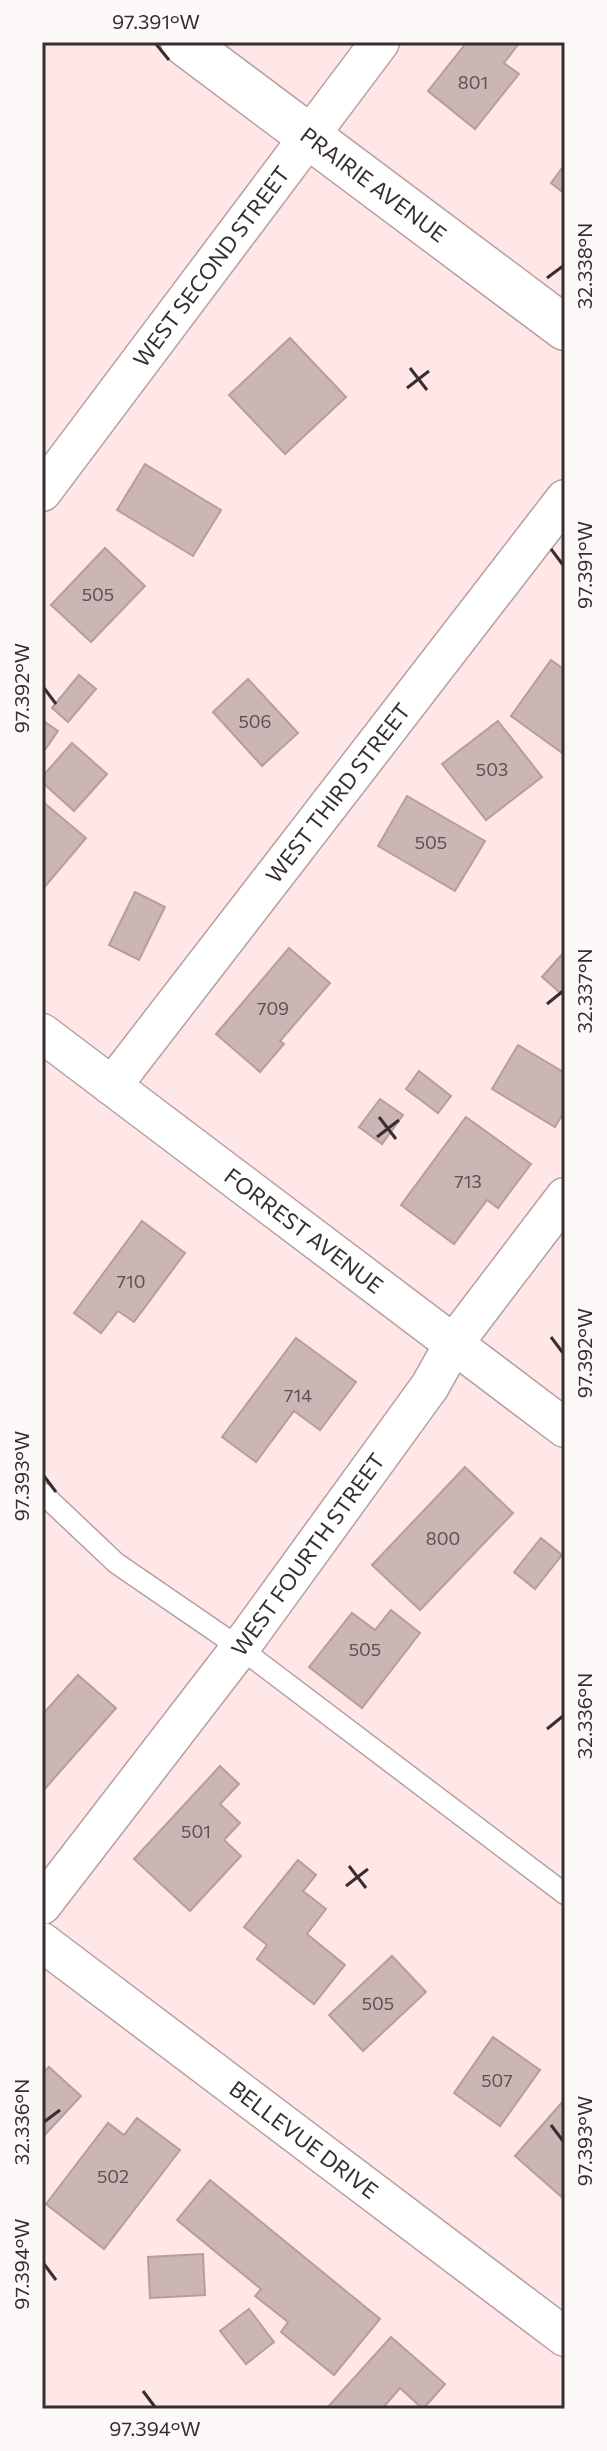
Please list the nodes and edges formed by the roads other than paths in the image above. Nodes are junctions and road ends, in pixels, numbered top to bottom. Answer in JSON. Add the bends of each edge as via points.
{"nodes":[{"id":1,"x":183,"y":42,"type":"edge"},
{"id":2,"x":380,"y":42,"type":"edge"},
{"id":3,"x":308,"y":137,"type":"junction"},
{"id":4,"x":565,"y":328,"type":"edge"},
{"id":5,"x":42,"y":492,"type":"edge"},
{"id":6,"x":565,"y":499,"type":"edge"},
{"id":7,"x":42,"y":1033,"type":"edge"},
{"id":8,"x":112,"y":1086,"type":"junction"},
{"id":9,"x":565,"y":1197,"type":"edge"},
{"id":10,"x":454,"y":1343,"type":"junction"},
{"id":11,"x":565,"y":1428,"type":"edge"},
{"id":12,"x":42,"y":1493,"type":"edge"},
{"id":13,"x":240,"y":1648,"type":"junction"},
{"id":14,"x":565,"y":1894,"type":"edge"},
{"id":15,"x":42,"y":1905,"type":"edge"},
{"id":16,"x":42,"y":1942,"type":"edge"},
{"id":17,"x":565,"y":2337,"type":"edge"}],
"edges":[{"from":1,"to":3,"type":"street","name":"PRAIRIE AVENUE"},
{"from":2,"to":3,"type":"street","name":"WEST SECOND STREET"},
{"from":3,"to":4,"type":"street","name":"PRAIRIE AVENUE"},
{"from":3,"to":5,"type":"street","name":"WEST SECOND STREET"},
{"from":6,"to":8,"type":"street","name":"WEST THIRD STREET"},
{"from":7,"to":8,"type":"street","name":"FORREST AVENUE"},
{"from":8,"to":10,"type":"street","name":"FORREST AVENUE"},
{"from":9,"to":10,"type":"street","name":"WEST FOURTH STREET"},
{"from":10,"to":11,"type":"street","name":"FORREST AVENUE"},
{"from":10,"to":13,"type":"street","name":"WEST FOURTH STREET","via":[[430,1386]]},
{"from":12,"to":13,"type":"lane","via":[[116,1563]]},
{"from":13,"to":14,"type":"lane"},
{"from":13,"to":15,"type":"street","name":"WEST FOURTH STREET"},
{"from":16,"to":17,"type":"street","name":"BELLEVUE DRIVE"}]}
